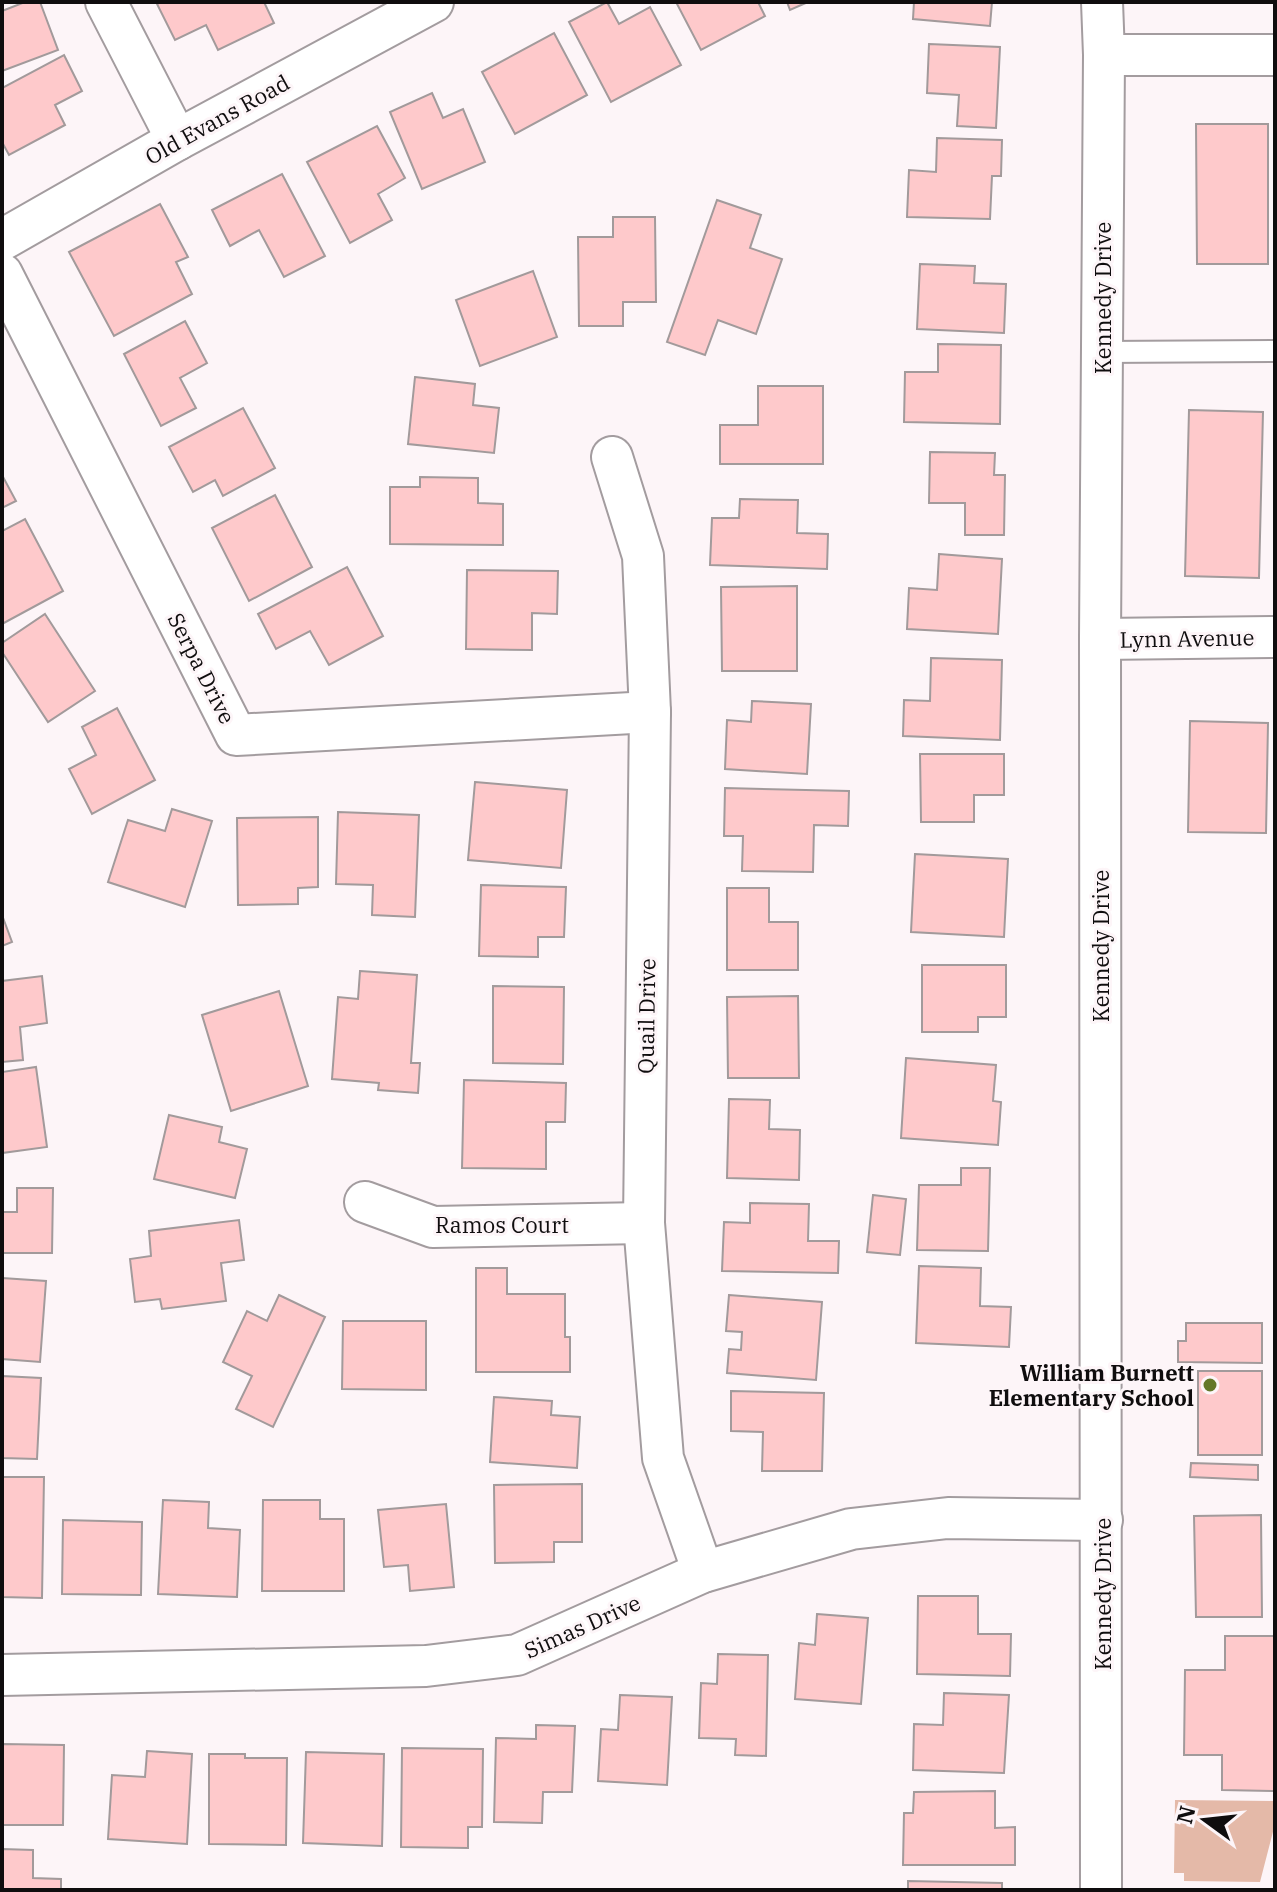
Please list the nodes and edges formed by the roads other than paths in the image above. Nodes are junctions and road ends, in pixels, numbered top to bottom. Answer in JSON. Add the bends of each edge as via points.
{"nodes":[{"id":1,"x":106,"y":2,"type":"edge"},
{"id":2,"x":433,"y":2,"type":"edge"},
{"id":3,"x":1102,"y":2,"type":"edge"},
{"id":4,"x":1104,"y":55,"type":"junction"},
{"id":5,"x":1275,"y":55,"type":"edge"},
{"id":6,"x":177,"y":140,"type":"junction"},
{"id":7,"x":2,"y":240,"type":"edge"},
{"id":8,"x":2,"y":274,"type":"edge"},
{"id":9,"x":1275,"y":351,"type":"edge"},
{"id":10,"x":1102,"y":352,"type":"junction"},
{"id":11,"x":612,"y":457,"type":"dead end"},
{"id":12,"x":1275,"y":637,"type":"edge"},
{"id":13,"x":1100,"y":639,"type":"junction"},
{"id":14,"x":650,"y":712,"type":"junction"},
{"id":15,"x":365,"y":1202,"type":"dead end"},
{"id":16,"x":644,"y":1223,"type":"junction"},
{"id":17,"x":1102,"y":1520,"type":"junction"},
{"id":18,"x":703,"y":1572,"type":"junction"},
{"id":19,"x":2,"y":1675,"type":"edge"},
{"id":20,"x":1101,"y":1890,"type":"edge"}],
"edges":[{"from":1,"to":6,"type":"street"},
{"from":2,"to":6,"type":"street","name":"Old Evans Road"},
{"from":3,"to":4,"type":"street","name":"Kennedy Drive"},
{"from":4,"to":5,"type":"street"},
{"from":4,"to":10,"type":"street","name":"Kennedy Drive"},
{"from":6,"to":7,"type":"street","name":"Old Evans Road"},
{"from":8,"to":14,"type":"street","name":"Serpa Drive","via":[[236,735]]},
{"from":9,"to":10,"type":"lane"},
{"from":10,"to":13,"type":"street","name":"Kennedy Drive"},
{"from":11,"to":14,"type":"street","name":"Quail Drive","via":[[643,556]]},
{"from":12,"to":13,"type":"street","name":"Lynn Avenue"},
{"from":13,"to":17,"type":"street","name":"Kennedy Drive"},
{"from":14,"to":16,"type":"street","name":"Quail Drive"},
{"from":15,"to":16,"type":"street","name":"Ramos Court","via":[[433,1227]]},
{"from":16,"to":18,"type":"street","name":"Quail Drive","via":[[663,1458]]},
{"from":17,"to":18,"type":"street","name":"Simas Drive","via":[[948,1518],[851,1529]]},
{"from":17,"to":20,"type":"street","name":"Kennedy Drive"},
{"from":18,"to":19,"type":"street","name":"Simas Drive","via":[[517,1655],[426,1666]]}]}
